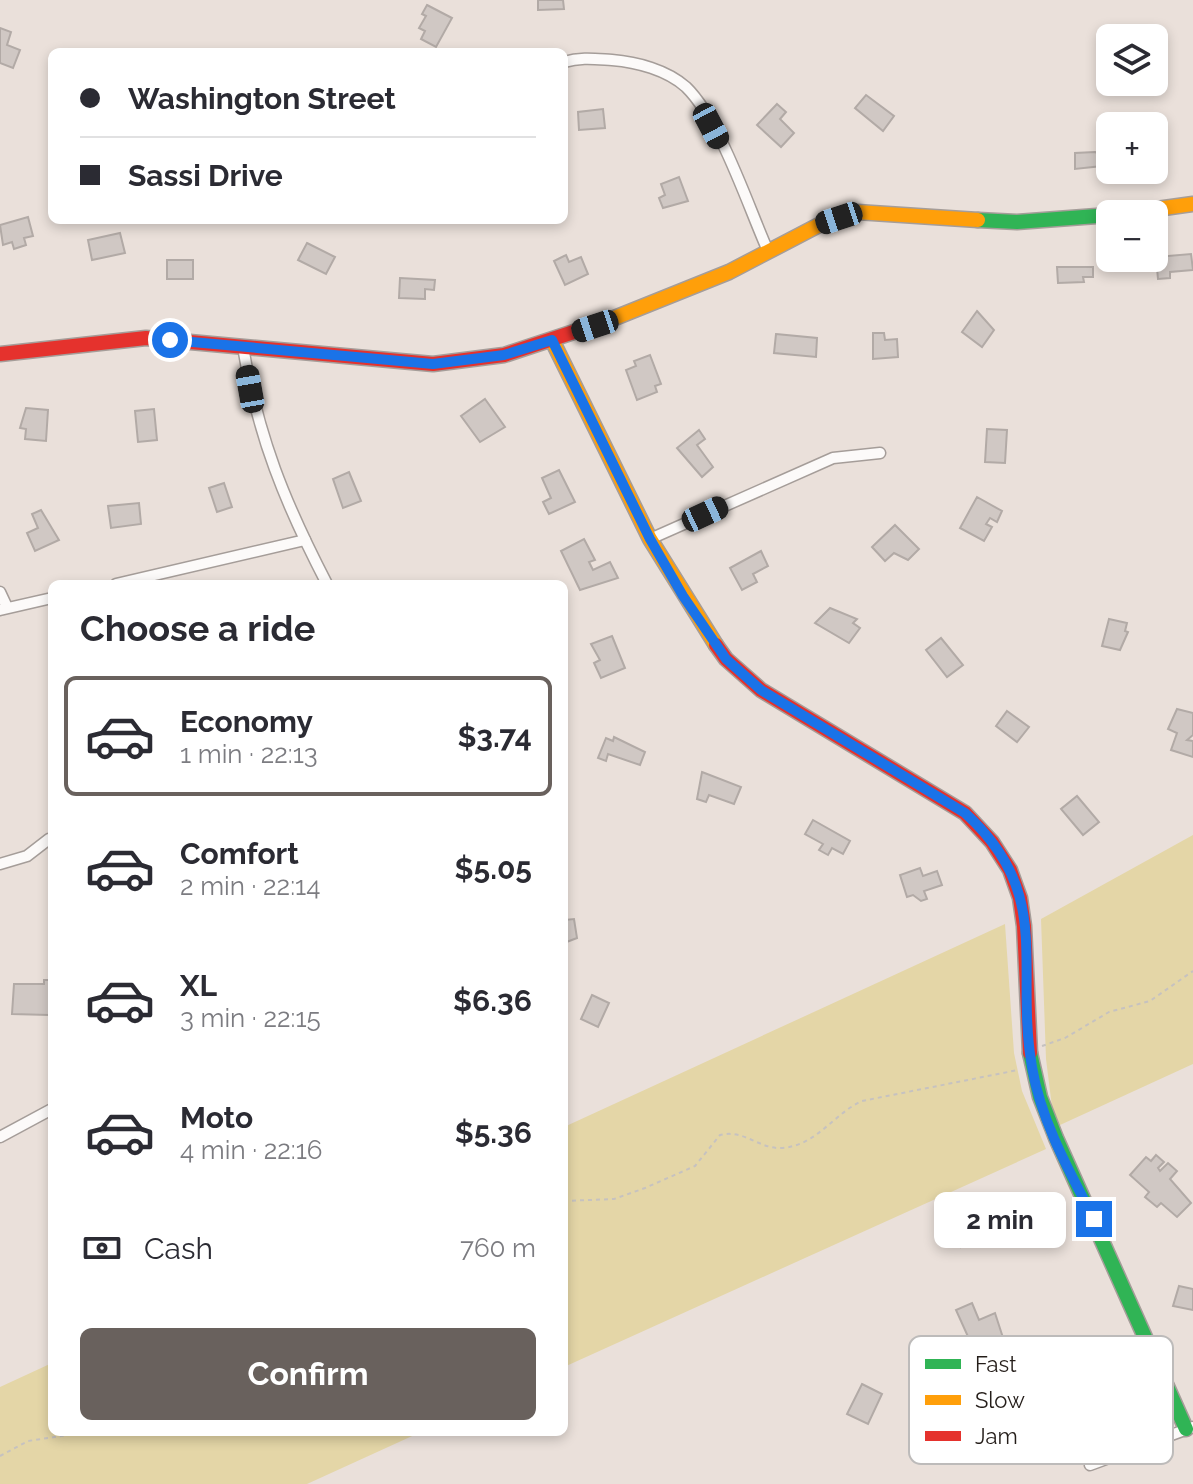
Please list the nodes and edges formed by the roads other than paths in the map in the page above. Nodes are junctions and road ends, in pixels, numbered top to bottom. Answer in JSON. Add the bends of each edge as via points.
{"nodes":[{"id":1,"x":568,"y":61,"type":"edge"},
{"id":2,"x":1193,"y":204,"type":"edge"},
{"id":3,"x":1168,"y":207,"type":"edge"},
{"id":4,"x":1096,"y":216,"type":"edge"},
{"id":5,"x":768,"y":251,"type":"junction"},
{"id":6,"x":552,"y":340,"type":"junction"},
{"id":7,"x":243,"y":347,"type":"junction"},
{"id":8,"x":0,"y":354,"type":"edge"},
{"id":9,"x":880,"y":453,"type":"dead end"},
{"id":10,"x":650,"y":539,"type":"junction"},
{"id":11,"x":305,"y":540,"type":"junction"},
{"id":12,"x":133,"y":580,"type":"edge"},
{"id":13,"x":325,"y":580,"type":"edge"},
{"id":14,"x":0,"y":592,"type":"edge"},
{"id":15,"x":48,"y":599,"type":"edge"},
{"id":16,"x":4,"y":609,"type":"edge"},
{"id":17,"x":48,"y":840,"type":"edge"},
{"id":18,"x":0,"y":864,"type":"edge"},
{"id":19,"x":48,"y":1111,"type":"edge"},
{"id":20,"x":0,"y":1137,"type":"edge"},
{"id":21,"x":1144,"y":1336,"type":"edge"},
{"id":22,"x":1173,"y":1396,"type":"edge"},
{"id":23,"x":1189,"y":1428,"type":"edge"}],
"edges":[{"from":1,"to":5,"type":"street","via":[[630,61],[684,86],[701,105],[722,146]]},
{"from":2,"to":3,"type":"street"},
{"from":4,"to":5,"type":"street","via":[[1017,222],[857,212]]},
{"from":5,"to":6,"type":"street","via":[[729,272]]},
{"from":6,"to":7,"type":"street","via":[[504,355],[433,364]]},
{"from":6,"to":10,"type":"street"},
{"from":7,"to":8,"type":"street","via":[[146,338]]},
{"from":7,"to":11,"type":"street","via":[[264,447]]},
{"from":9,"to":10,"type":"street","via":[[833,458]]},
{"from":10,"to":21,"type":"street","via":[[702,626],[741,673],[965,813],[1011,867],[1025,923],[1032,1068],[1066,1166]]},
{"from":11,"to":12,"type":"street"},
{"from":11,"to":13,"type":"street"},
{"from":14,"to":16,"type":"street"},
{"from":15,"to":16,"type":"street"},
{"from":17,"to":18,"type":"street","via":[[27,856]]},
{"from":19,"to":20,"type":"street"},
{"from":22,"to":23,"type":"street"}]}
